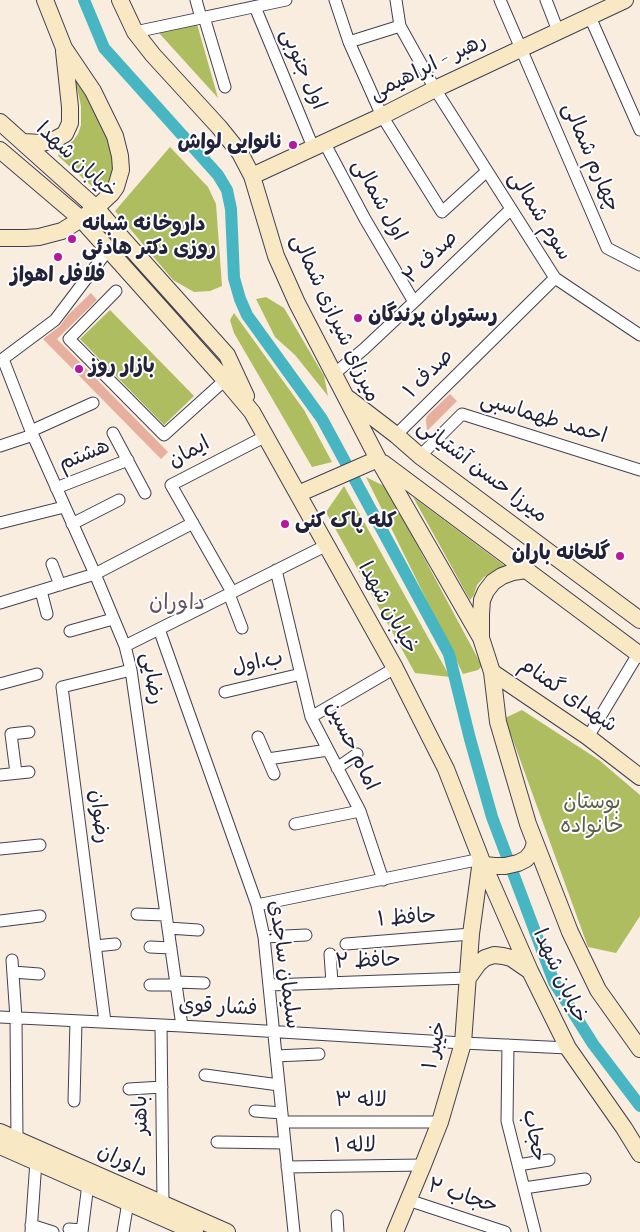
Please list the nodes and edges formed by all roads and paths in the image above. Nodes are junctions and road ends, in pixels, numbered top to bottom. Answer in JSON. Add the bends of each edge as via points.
{"nodes":[{"id":1,"x":44,"y":0,"type":"edge"},
{"id":2,"x":120,"y":0,"type":"edge"},
{"id":3,"x":196,"y":0,"type":"edge"},
{"id":4,"x":286,"y":0,"type":"edge"},
{"id":5,"x":335,"y":0,"type":"edge"},
{"id":6,"x":396,"y":0,"type":"edge"},
{"id":7,"x":500,"y":0,"type":"edge"},
{"id":8,"x":546,"y":0,"type":"edge"},
{"id":9,"x":625,"y":0,"type":"edge"},
{"id":10,"x":273,"y":1,"type":"edge"},
{"id":11,"x":255,"y":6,"type":"junction"},
{"id":12,"x":590,"y":17,"type":"junction"},
{"id":13,"x":202,"y":18,"type":"junction"},
{"id":14,"x":400,"y":26,"type":"junction"},
{"id":15,"x":558,"y":31,"type":"junction"},
{"id":16,"x":135,"y":32,"type":"junction"},
{"id":17,"x":349,"y":42,"type":"junction"},
{"id":18,"x":64,"y":48,"type":"junction"},
{"id":19,"x":521,"y":48,"type":"junction"},
{"id":20,"x":225,"y":87,"type":"dead end"},
{"id":21,"x":435,"y":89,"type":"junction"},
{"id":22,"x":382,"y":116,"type":"junction"},
{"id":23,"x":0,"y":122,"type":"edge"},
{"id":24,"x":640,"y":130,"type":"edge"},
{"id":25,"x":23,"y":142,"type":"junction"},
{"id":26,"x":319,"y":145,"type":"junction"},
{"id":27,"x":0,"y":150,"type":"edge"},
{"id":28,"x":487,"y":171,"type":"junction"},
{"id":29,"x":252,"y":176,"type":"junction"},
{"id":30,"x":96,"y":208,"type":"junction"},
{"id":31,"x":511,"y":209,"type":"junction"},
{"id":32,"x":81,"y":219,"type":"junction"},
{"id":33,"x":121,"y":237,"type":"junction"},
{"id":34,"x":0,"y":238,"type":"edge"},
{"id":35,"x":108,"y":250,"type":"junction"},
{"id":36,"x":640,"y":266,"type":"edge"},
{"id":37,"x":555,"y":278,"type":"junction"},
{"id":38,"x":116,"y":291,"type":"dead end"},
{"id":39,"x":414,"y":302,"type":"junction"},
{"id":40,"x":640,"y":334,"type":"edge"},
{"id":41,"x":1,"y":360,"type":"edge"},
{"id":42,"x":334,"y":374,"type":"junction"},
{"id":43,"x":231,"y":376,"type":"junction"},
{"id":44,"x":345,"y":395,"type":"junction"},
{"id":45,"x":93,"y":402,"type":"dead end"},
{"id":46,"x":32,"y":433,"type":"junction"},
{"id":47,"x":113,"y":433,"type":"dead end"},
{"id":48,"x":396,"y":435,"type":"junction"},
{"id":49,"x":266,"y":436,"type":"junction"},
{"id":50,"x":0,"y":446,"type":"edge"},
{"id":51,"x":420,"y":456,"type":"junction"},
{"id":52,"x":128,"y":460,"type":"junction"},
{"id":53,"x":371,"y":462,"type":"junction"},
{"id":54,"x":640,"y":470,"type":"edge"},
{"id":55,"x":56,"y":488,"type":"junction"},
{"id":56,"x":463,"y":488,"type":"junction"},
{"id":57,"x":145,"y":493,"type":"dead end"},
{"id":58,"x":298,"y":494,"type":"junction"},
{"id":59,"x":119,"y":500,"type":"dead end"},
{"id":60,"x":64,"y":507,"type":"junction"},
{"id":61,"x":444,"y":509,"type":"junction"},
{"id":62,"x":0,"y":523,"type":"edge"},
{"id":63,"x":193,"y":523,"type":"junction"},
{"id":64,"x":72,"y":524,"type":"junction"},
{"id":65,"x":327,"y":545,"type":"junction"},
{"id":66,"x":52,"y":564,"type":"dead end"},
{"id":67,"x":276,"y":570,"type":"junction"},
{"id":68,"x":526,"y":570,"type":"junction"},
{"id":69,"x":95,"y":574,"type":"junction"},
{"id":70,"x":60,"y":585,"type":"junction"},
{"id":71,"x":41,"y":591,"type":"junction"},
{"id":72,"x":231,"y":593,"type":"junction"},
{"id":73,"x":0,"y":603,"type":"edge"},
{"id":74,"x":47,"y":614,"type":"dead end"},
{"id":75,"x":113,"y":619,"type":"junction"},
{"id":76,"x":640,"y":620,"type":"edge"},
{"id":77,"x":242,"y":628,"type":"dead end"},
{"id":78,"x":159,"y":629,"type":"junction"},
{"id":79,"x":70,"y":630,"type":"dead end"},
{"id":80,"x":481,"y":638,"type":"junction"},
{"id":81,"x":125,"y":646,"type":"junction"},
{"id":82,"x":639,"y":655,"type":"edge"},
{"id":83,"x":395,"y":668,"type":"junction"},
{"id":84,"x":131,"y":670,"type":"junction"},
{"id":85,"x":492,"y":672,"type":"junction"},
{"id":86,"x":36,"y":674,"type":"dead end"},
{"id":87,"x":301,"y":674,"type":"junction"},
{"id":88,"x":0,"y":684,"type":"edge"},
{"id":89,"x":225,"y":692,"type":"dead end"},
{"id":90,"x":311,"y":717,"type":"junction"},
{"id":91,"x":29,"y":732,"type":"dead end"},
{"id":92,"x":588,"y":736,"type":"junction"},
{"id":93,"x":258,"y":737,"type":"dead end"},
{"id":94,"x":328,"y":750,"type":"junction"},
{"id":95,"x":357,"y":754,"type":"dead end"},
{"id":96,"x":268,"y":760,"type":"junction"},
{"id":97,"x":337,"y":768,"type":"junction"},
{"id":98,"x":29,"y":772,"type":"dead end"},
{"id":99,"x":16,"y":773,"type":"junction"},
{"id":100,"x":274,"y":774,"type":"dead end"},
{"id":101,"x":0,"y":775,"type":"edge"},
{"id":102,"x":640,"y":777,"type":"edge"},
{"id":103,"x":360,"y":811,"type":"junction"},
{"id":104,"x":295,"y":824,"type":"dead end"},
{"id":105,"x":536,"y":843,"type":"junction"},
{"id":106,"x":40,"y":845,"type":"dead end"},
{"id":107,"x":0,"y":849,"type":"edge"},
{"id":108,"x":483,"y":862,"type":"junction"},
{"id":109,"x":383,"y":880,"type":"junction"},
{"id":110,"x":257,"y":905,"type":"junction"},
{"id":111,"x":137,"y":914,"type":"dead end"},
{"id":112,"x":166,"y":915,"type":"junction"},
{"id":113,"x":40,"y":916,"type":"dead end"},
{"id":114,"x":0,"y":920,"type":"edge"},
{"id":115,"x":168,"y":928,"type":"junction"},
{"id":116,"x":198,"y":930,"type":"dead end"},
{"id":117,"x":471,"y":934,"type":"junction"},
{"id":118,"x":306,"y":935,"type":"dead end"},
{"id":119,"x":264,"y":937,"type":"junction"},
{"id":120,"x":115,"y":944,"type":"dead end"},
{"id":121,"x":346,"y":944,"type":"dead end"},
{"id":122,"x":95,"y":946,"type":"junction"},
{"id":123,"x":150,"y":947,"type":"dead end"},
{"id":124,"x":171,"y":948,"type":"junction"},
{"id":125,"x":330,"y":954,"type":"dead end"},
{"id":126,"x":12,"y":960,"type":"dead end"},
{"id":127,"x":530,"y":971,"type":"junction"},
{"id":128,"x":13,"y":972,"type":"junction"},
{"id":129,"x":39,"y":974,"type":"dead end"},
{"id":130,"x":468,"y":978,"type":"junction"},
{"id":131,"x":176,"y":983,"type":"junction"},
{"id":132,"x":204,"y":983,"type":"dead end"},
{"id":133,"x":332,"y":983,"type":"junction"},
{"id":134,"x":150,"y":985,"type":"dead end"},
{"id":135,"x":269,"y":985,"type":"junction"},
{"id":136,"x":0,"y":1017,"type":"edge"},
{"id":137,"x":16,"y":1018,"type":"junction"},
{"id":138,"x":76,"y":1021,"type":"junction"},
{"id":139,"x":105,"y":1022,"type":"junction"},
{"id":140,"x":161,"y":1025,"type":"junction"},
{"id":141,"x":182,"y":1026,"type":"junction"},
{"id":142,"x":274,"y":1031,"type":"junction"},
{"id":143,"x":463,"y":1043,"type":"junction"},
{"id":144,"x":508,"y":1045,"type":"junction"},
{"id":145,"x":568,"y":1048,"type":"junction"},
{"id":146,"x":640,"y":1049,"type":"edge"},
{"id":147,"x":319,"y":1054,"type":"dead end"},
{"id":148,"x":276,"y":1056,"type":"junction"},
{"id":149,"x":204,"y":1075,"type":"dead end"},
{"id":150,"x":279,"y":1084,"type":"junction"},
{"id":151,"x":162,"y":1087,"type":"junction"},
{"id":152,"x":129,"y":1089,"type":"dead end"},
{"id":153,"x":74,"y":1101,"type":"dead end"},
{"id":154,"x":255,"y":1111,"type":"dead end"},
{"id":155,"x":282,"y":1117,"type":"junction"},
{"id":156,"x":440,"y":1122,"type":"junction"},
{"id":157,"x":0,"y":1132,"type":"edge"},
{"id":158,"x":17,"y":1140,"type":"junction"},
{"id":159,"x":217,"y":1142,"type":"dead end"},
{"id":160,"x":285,"y":1143,"type":"junction"},
{"id":161,"x":0,"y":1146,"type":"edge"},
{"id":162,"x":640,"y":1154,"type":"edge"},
{"id":163,"x":549,"y":1160,"type":"dead end"},
{"id":164,"x":36,"y":1161,"type":"junction"},
{"id":165,"x":423,"y":1165,"type":"junction"},
{"id":166,"x":518,"y":1165,"type":"junction"},
{"id":167,"x":287,"y":1167,"type":"junction"},
{"id":168,"x":585,"y":1179,"type":"dead end"},
{"id":169,"x":88,"y":1184,"type":"junction"},
{"id":170,"x":524,"y":1188,"type":"junction"},
{"id":171,"x":408,"y":1200,"type":"junction"},
{"id":172,"x":128,"y":1202,"type":"junction"},
{"id":173,"x":163,"y":1204,"type":"junction"},
{"id":174,"x":337,"y":1216,"type":"dead end"},
{"id":175,"x":476,"y":1227,"type":"edge"},
{"id":176,"x":31,"y":1229,"type":"edge"},
{"id":177,"x":69,"y":1229,"type":"dead end"},
{"id":178,"x":82,"y":1231,"type":"edge"},
{"id":179,"x":53,"y":1232,"type":"edge"},
{"id":180,"x":123,"y":1232,"type":"edge"},
{"id":181,"x":195,"y":1232,"type":"edge"},
{"id":182,"x":227,"y":1232,"type":"edge"},
{"id":183,"x":294,"y":1232,"type":"edge"},
{"id":184,"x":338,"y":1232,"type":"edge"},
{"id":185,"x":395,"y":1232,"type":"edge"},
{"id":186,"x":505,"y":1232,"type":"edge"},
{"id":187,"x":535,"y":1232,"type":"edge"}],
"edges":[{"from":1,"to":18,"type":"main road"},
{"from":2,"to":16,"type":"main road","name":"میرزای شیرازی شمالی"},
{"from":3,"to":13,"type":"street"},
{"from":4,"to":10,"type":"street"},
{"from":5,"to":17,"type":"street"},
{"from":6,"to":14,"type":"street"},
{"from":7,"to":19,"type":"street","name":"چهارم شمالی"},
{"from":8,"to":15,"type":"street"},
{"from":9,"to":12,"type":"main road","name":"رهبر - ابراهیمی"},
{"from":10,"to":11,"type":"street"},
{"from":11,"to":13,"type":"street"},
{"from":11,"to":26,"type":"street","name":"اول جنوبی"},
{"from":12,"to":15,"type":"main road","name":"رهبر - ابراهیمی"},
{"from":12,"to":24,"type":"street"},
{"from":13,"to":16,"type":"street"},
{"from":13,"to":20,"type":"street"},
{"from":14,"to":17,"type":"street"},
{"from":14,"to":21,"type":"street","name":"سوم شمالی"},
{"from":15,"to":19,"type":"main road","name":"رهبر - ابراهیمی"},
{"from":16,"to":29,"type":"main road","name":"میرزای شیرازی شمالی","via":[[219,127],[240,153]]},
{"from":17,"to":22,"type":"street"},
{"from":18,"to":25,"type":"main road","via":[[70,123],[64,134],[54,140]]},
{"from":18,"to":30,"type":"main road","via":[[93,91],[118,146],[121,167],[116,187]]},
{"from":19,"to":21,"type":"main road","name":"رهبر - ابراهیمی"},
{"from":19,"to":36,"type":"street","name":"چهارم شمالی","via":[[607,248]]},
{"from":21,"to":22,"type":"main road","name":"رهبر - ابراهیمی"},
{"from":21,"to":28,"type":"street","name":"سوم شمالی"},
{"from":22,"to":26,"type":"main road","name":"رهبر - ابراهیمی"},
{"from":22,"to":28,"type":"street","via":[[442,212]]},
{"from":23,"to":25,"type":"main road","name":"خیابان شهدا"},
{"from":25,"to":30,"type":"main road","name":"خیابان شهدا"},
{"from":26,"to":29,"type":"main road","name":"رهبر - ابراهیمی"},
{"from":26,"to":39,"type":"street","name":"اول شمالی"},
{"from":27,"to":32,"type":"main road","name":"خیابان شهدا"},
{"from":28,"to":31,"type":"street","name":"سوم شمالی"},
{"from":29,"to":42,"type":"main road","name":"میرزای شیرازی شمالی","via":[[276,256]]},
{"from":30,"to":32,"type":"main road"},
{"from":30,"to":33,"type":"main road","name":"خیابان شهدا"},
{"from":31,"to":37,"type":"street","name":"سوم شمالی"},
{"from":31,"to":39,"type":"street","name":"صدف ۲"},
{"from":32,"to":34,"type":"main road","via":[[62,230],[39,237]]},
{"from":32,"to":35,"type":"main road","name":"خیابان شهدا"},
{"from":33,"to":35,"type":"main road"},
{"from":33,"to":43,"type":"main road","name":"خیابان شهدا","via":[[228,355]]},
{"from":35,"to":41,"type":"street","via":[[55,320]]},
{"from":35,"to":43,"type":"main road","name":"خیابان شهدا"},
{"from":37,"to":40,"type":"street","name":"سوم شمالی"},
{"from":37,"to":48,"type":"street","name":"صدف ۱"},
{"from":38,"to":43,"type":"street","via":[[69,339],[164,435]]},
{"from":39,"to":42,"type":"street","name":"صدف ۲"},
{"from":41,"to":46,"type":"street","name":"رضایی"},
{"from":42,"to":44,"type":"main road","name":"میرزای شیرازی شمالی"},
{"from":43,"to":49,"type":"main road","name":"خیابان شهدا"},
{"from":44,"to":48,"type":"main road","name":"میرزا حسن آشتیانی"},
{"from":44,"to":53,"type":"main road","name":"میرزای شیرازی شمالی"},
{"from":45,"to":46,"type":"street"},
{"from":46,"to":50,"type":"street"},
{"from":46,"to":55,"type":"street","name":"رضایی"},
{"from":47,"to":52,"type":"street"},
{"from":48,"to":51,"type":"main road","name":"میرزا حسن آشتیانی"},
{"from":49,"to":58,"type":"main road","name":"خیابان شهدا"},
{"from":49,"to":63,"type":"street","name":"ایمان","via":[[171,485]]},
{"from":51,"to":54,"type":"street","name":"احمد طهماسبی","via":[[462,414]]},
{"from":51,"to":56,"type":"main road","name":"میرزا حسن آشتیانی"},
{"from":52,"to":55,"type":"street","name":"هشتم"},
{"from":52,"to":57,"type":"street"},
{"from":53,"to":58,"type":"main road"},
{"from":53,"to":61,"type":"main road"},
{"from":53,"to":80,"type":"main road","name":"خیابان شهدا"},
{"from":55,"to":60,"type":"street","name":"رضایی"},
{"from":56,"to":61,"type":"main road"},
{"from":56,"to":76,"type":"main road","name":"میرزا حسن آشتیانی"},
{"from":58,"to":65,"type":"main road","name":"خیابان شهدا"},
{"from":59,"to":64,"type":"street"},
{"from":60,"to":62,"type":"street"},
{"from":60,"to":64,"type":"street","name":"رضایی"},
{"from":61,"to":68,"type":"main road"},
{"from":63,"to":69,"type":"street"},
{"from":63,"to":72,"type":"street","name":"ایمان"},
{"from":64,"to":69,"type":"street","name":"رضایی"},
{"from":65,"to":67,"type":"street"},
{"from":65,"to":83,"type":"main road","name":"خیابان شهدا"},
{"from":66,"to":70,"type":"street"},
{"from":67,"to":72,"type":"street"},
{"from":67,"to":87,"type":"street","name":"امام حسین"},
{"from":68,"to":80,"type":"main road","via":[[502,576],[486,591],[482,600]]},
{"from":68,"to":82,"type":"main road"},
{"from":69,"to":70,"type":"street"},
{"from":69,"to":75,"type":"street","name":"رضایی"},
{"from":70,"to":71,"type":"street"},
{"from":71,"to":73,"type":"street"},
{"from":71,"to":74,"type":"street"},
{"from":72,"to":77,"type":"street","name":"ایمان"},
{"from":72,"to":78,"type":"street"},
{"from":75,"to":79,"type":"street"},
{"from":75,"to":81,"type":"street","name":"رضایی"},
{"from":78,"to":81,"type":"street"},
{"from":78,"to":110,"type":"street","name":"سلیمان ساجدی"},
{"from":80,"to":85,"type":"main road","name":"خیابان شهدا"},
{"from":81,"to":84,"type":"street","name":"رضایی"},
{"from":82,"to":92,"type":"street"},
{"from":83,"to":90,"type":"street"},
{"from":83,"to":108,"type":"main road","name":"خیابان شهدا","via":[[446,769]]},
{"from":84,"to":112,"type":"street","name":"رضایی"},
{"from":84,"to":122,"type":"street","name":"رضوان","via":[[62,687]]},
{"from":85,"to":92,"type":"main road","name":"شهدای گمنام"},
{"from":85,"to":105,"type":"main road","name":"خیابان شهدا","via":[[498,722]]},
{"from":86,"to":88,"type":"street"},
{"from":87,"to":89,"type":"street","name":"ب.اول"},
{"from":87,"to":90,"type":"street","name":"امام حسین"},
{"from":90,"to":94,"type":"street","name":"امام حسین"},
{"from":91,"to":99,"type":"street","via":[[11,734]]},
{"from":92,"to":102,"type":"main road","name":"شهدای گمنام"},
{"from":93,"to":96,"type":"street"},
{"from":94,"to":96,"type":"street"},
{"from":94,"to":97,"type":"street","name":"امام حسین"},
{"from":95,"to":97,"type":"street"},
{"from":96,"to":100,"type":"street"},
{"from":97,"to":103,"type":"street","name":"امام حسین"},
{"from":98,"to":99,"type":"street"},
{"from":99,"to":101,"type":"street"},
{"from":103,"to":104,"type":"street"},
{"from":103,"to":109,"type":"street","name":"امام حسین"},
{"from":105,"to":108,"type":"main road","via":[[526,859],[518,863],[505,866]]},
{"from":105,"to":146,"type":"main road","name":"خیابان شهدا","via":[[570,932],[598,990]]},
{"from":106,"to":107,"type":"street"},
{"from":108,"to":109,"type":"street"},
{"from":108,"to":117,"type":"main road","name":"خیبر ۱"},
{"from":108,"to":127,"type":"main road","name":"خیابان شهدا"},
{"from":109,"to":110,"type":"street"},
{"from":110,"to":119,"type":"street","name":"سلیمان ساجدی"},
{"from":111,"to":112,"type":"street"},
{"from":112,"to":115,"type":"street","name":"رضایی"},
{"from":113,"to":114,"type":"street"},
{"from":115,"to":116,"type":"street"},
{"from":115,"to":124,"type":"street","name":"رضایی"},
{"from":117,"to":121,"type":"street","name":"حافظ ۱"},
{"from":117,"to":130,"type":"main road","name":"خیبر ۱"},
{"from":118,"to":119,"type":"street"},
{"from":119,"to":135,"type":"street","name":"سلیمان ساجدی"},
{"from":120,"to":122,"type":"street"},
{"from":122,"to":139,"type":"street","name":"رضوان"},
{"from":123,"to":124,"type":"street"},
{"from":124,"to":131,"type":"street","name":"رضایی"},
{"from":125,"to":133,"type":"street"},
{"from":126,"to":128,"type":"street"},
{"from":127,"to":130,"type":"main road","via":[[511,958],[494,955],[478,964]]},
{"from":127,"to":145,"type":"main road","name":"خیابان شهدا"},
{"from":128,"to":129,"type":"street"},
{"from":128,"to":137,"type":"street"},
{"from":130,"to":133,"type":"street","name":"حافظ ۲"},
{"from":130,"to":143,"type":"main road","name":"خیبر ۱"},
{"from":131,"to":132,"type":"street"},
{"from":131,"to":134,"type":"street"},
{"from":131,"to":141,"type":"street","name":"رضایی"},
{"from":133,"to":135,"type":"street","name":"حافظ ۲"},
{"from":135,"to":142,"type":"street","name":"سلیمان ساجدی"},
{"from":136,"to":137,"type":"street","name":"فشار قوی"},
{"from":137,"to":138,"type":"street","name":"فشار قوی"},
{"from":137,"to":158,"type":"street"},
{"from":138,"to":139,"type":"street","name":"فشار قوی"},
{"from":138,"to":153,"type":"street"},
{"from":139,"to":140,"type":"street","name":"فشار قوی"},
{"from":140,"to":141,"type":"street","name":"فشار قوی"},
{"from":140,"to":151,"type":"street","name":"باهنر"},
{"from":141,"to":142,"type":"street","name":"فشار قوی"},
{"from":142,"to":143,"type":"street","name":"فشار قوی"},
{"from":142,"to":148,"type":"street","name":"سلیمان ساجدی"},
{"from":143,"to":144,"type":"street","name":"فشار قوی"},
{"from":143,"to":156,"type":"main road","name":"خیبر ۱"},
{"from":144,"to":145,"type":"street","name":"فشار قوی"},
{"from":144,"to":166,"type":"street","name":"حجاب","via":[[507,1121]]},
{"from":145,"to":162,"type":"main road","name":"خیابان شهدا"},
{"from":147,"to":148,"type":"street"},
{"from":148,"to":150,"type":"street","name":"سلیمان ساجدی"},
{"from":149,"to":150,"type":"street"},
{"from":150,"to":155,"type":"street","name":"سلیمان ساجدی"},
{"from":151,"to":152,"type":"street"},
{"from":151,"to":173,"type":"street","name":"باهنر"},
{"from":154,"to":155,"type":"street","name":"لاله ۳"},
{"from":155,"to":156,"type":"street","name":"لاله ۳"},
{"from":155,"to":160,"type":"street","name":"سلیمان ساجدی"},
{"from":156,"to":165,"type":"main road","name":"خیبر ۱"},
{"from":157,"to":158,"type":"main road","name":"داوران"},
{"from":158,"to":173,"type":"main road","name":"داوران"},
{"from":159,"to":160,"type":"street"},
{"from":160,"to":167,"type":"street","name":"سلیمان ساجدی"},
{"from":161,"to":164,"type":"main road","name":"داوران"},
{"from":163,"to":166,"type":"street"},
{"from":164,"to":169,"type":"main road","name":"داوران"},
{"from":164,"to":176,"type":"street"},
{"from":165,"to":167,"type":"street","name":"لاله ۱"},
{"from":165,"to":171,"type":"main road","name":"خیبر ۱"},
{"from":166,"to":170,"type":"street","name":"حجاب"},
{"from":167,"to":183,"type":"street","name":"سلیمان ساجدی"},
{"from":168,"to":170,"type":"street"},
{"from":169,"to":172,"type":"main road","name":"داوران"},
{"from":169,"to":178,"type":"street"},
{"from":170,"to":187,"type":"street","name":"حجاب"},
{"from":171,"to":175,"type":"street","name":"حجاب ۲"},
{"from":171,"to":185,"type":"main road","name":"خیبر ۱"},
{"from":172,"to":180,"type":"street"},
{"from":172,"to":181,"type":"main road","name":"داوران"},
{"from":173,"to":182,"type":"main road","name":"داوران"},
{"from":174,"to":184,"type":"street"},
{"from":175,"to":186,"type":"street","name":"حجاب ۲"},
{"from":176,"to":179,"type":"street"},
{"from":177,"to":178,"type":"street"}]}
